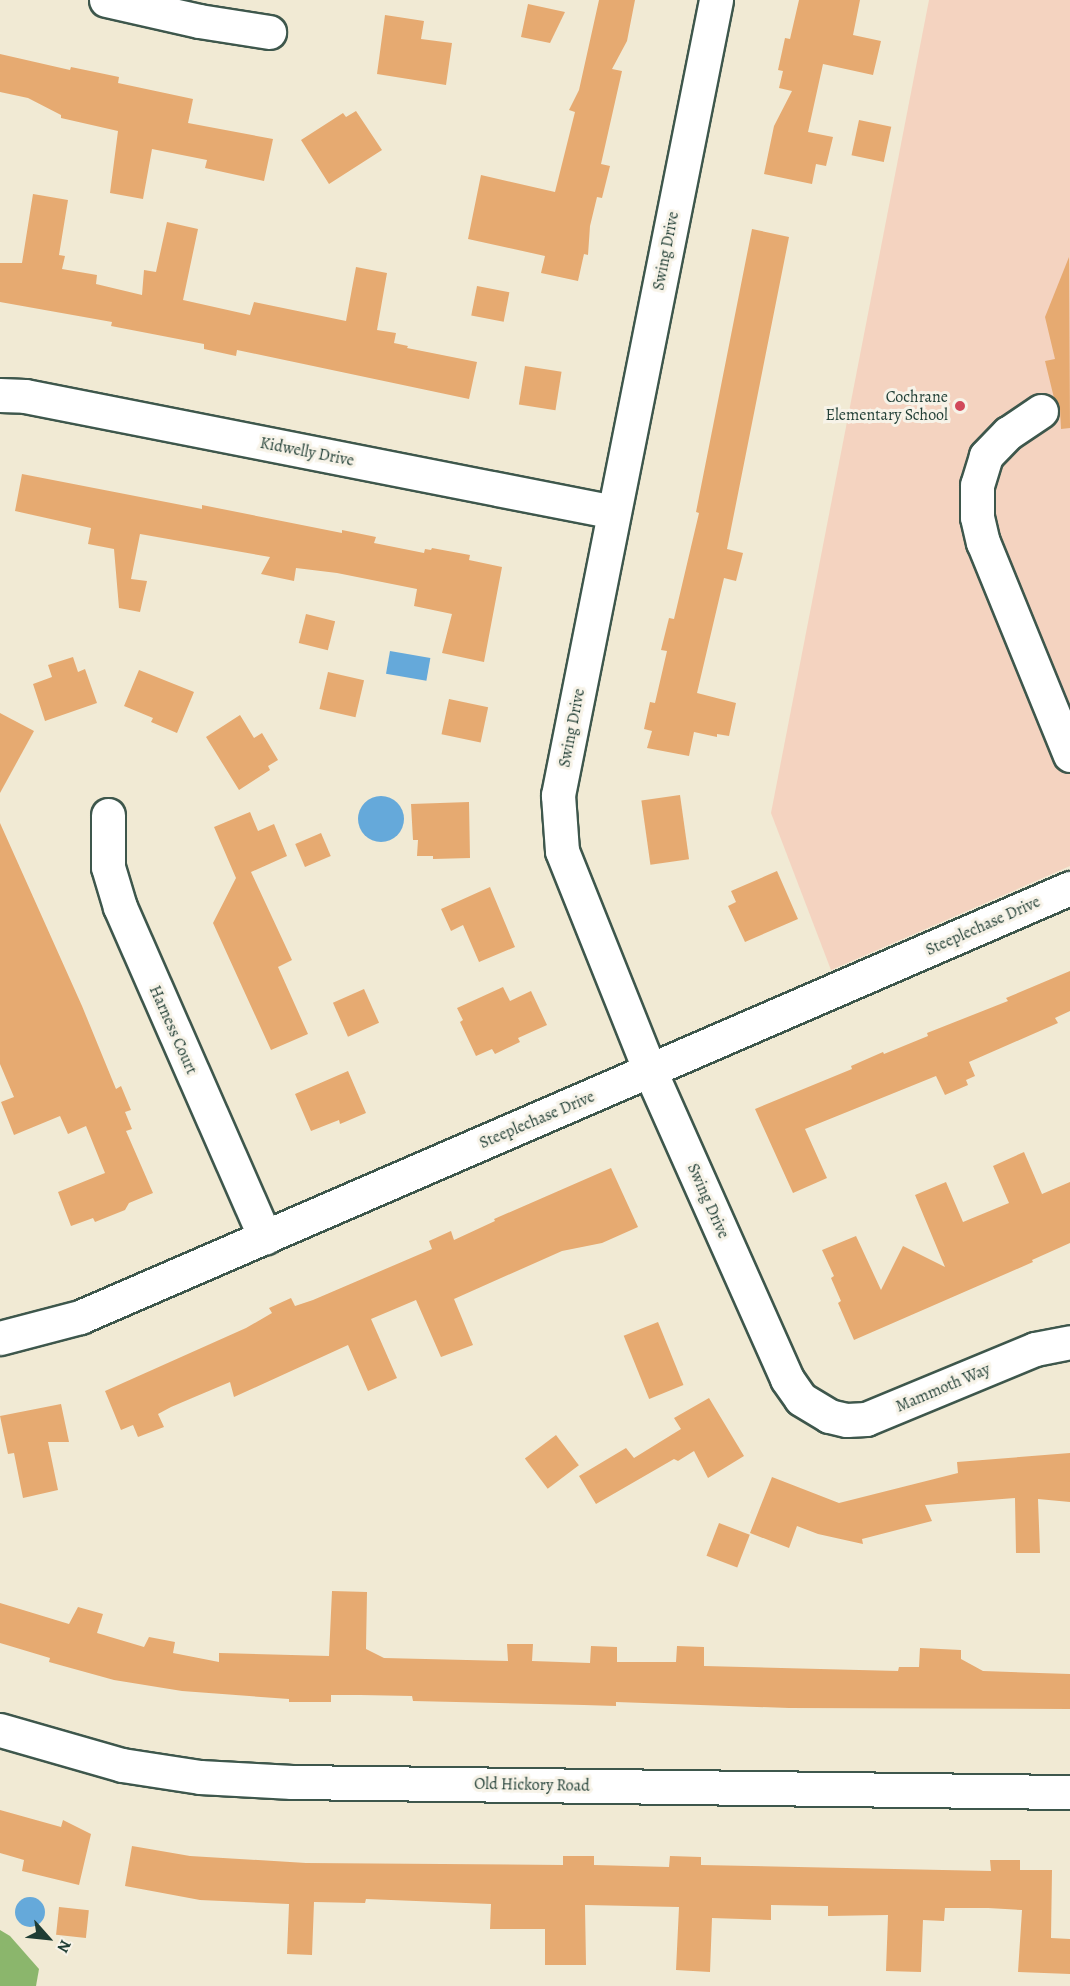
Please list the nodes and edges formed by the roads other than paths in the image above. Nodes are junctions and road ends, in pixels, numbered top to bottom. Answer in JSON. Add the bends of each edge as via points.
{"nodes":[{"id":1,"x":106,"y":0,"type":"edge"},
{"id":2,"x":716,"y":0,"type":"edge"},
{"id":3,"x":269,"y":32,"type":"dead end"},
{"id":4,"x":0,"y":394,"type":"edge"},
{"id":5,"x":1041,"y":411,"type":"dead end"},
{"id":6,"x":614,"y":512,"type":"junction"},
{"id":7,"x":1070,"y":755,"type":"edge"},
{"id":8,"x":108,"y":815,"type":"dead end"},
{"id":9,"x":1070,"y":888,"type":"edge"},
{"id":10,"x":650,"y":1071,"type":"junction"},
{"id":11,"x":265,"y":1238,"type":"junction"},
{"id":12,"x":0,"y":1338,"type":"edge"},
{"id":13,"x":1070,"y":1342,"type":"edge"},
{"id":14,"x":816,"y":1410,"type":"joint"},
{"id":15,"x":0,"y":1730,"type":"edge"},
{"id":16,"x":1070,"y":1792,"type":"edge"}],
"edges":[{"from":1,"to":3,"type":"street"},
{"from":2,"to":6,"type":"street","name":"Swing Drive"},
{"from":4,"to":6,"type":"street","name":"Kidwelly Drive"},
{"from":5,"to":7,"type":"street","via":[[1008,433],[986,456],[977,485],[977,517],[983,542]]},
{"from":6,"to":10,"type":"street","name":"Swing Drive","via":[[558,795],[559,823],[562,851],[570,873]]},
{"from":8,"to":11,"type":"street","name":"Harness Court","via":[[108,867],[120,907]]},
{"from":9,"to":10,"type":"street","name":"Steeplechase Drive"},
{"from":10,"to":11,"type":"street","name":"Steeplechase Drive"},
{"from":10,"to":14,"type":"street","name":"Swing Drive","via":[[787,1379],[801,1399]]},
{"from":11,"to":12,"type":"street","name":"Steeplechase Drive","via":[[80,1317]]},
{"from":13,"to":14,"type":"street","name":"Mammoth Way","via":[[1035,1349],[866,1419],[847,1420]]},
{"from":15,"to":16,"type":"street","name":"Old Hickory Road","via":[[122,1765],[200,1777],[292,1782]]}]}
